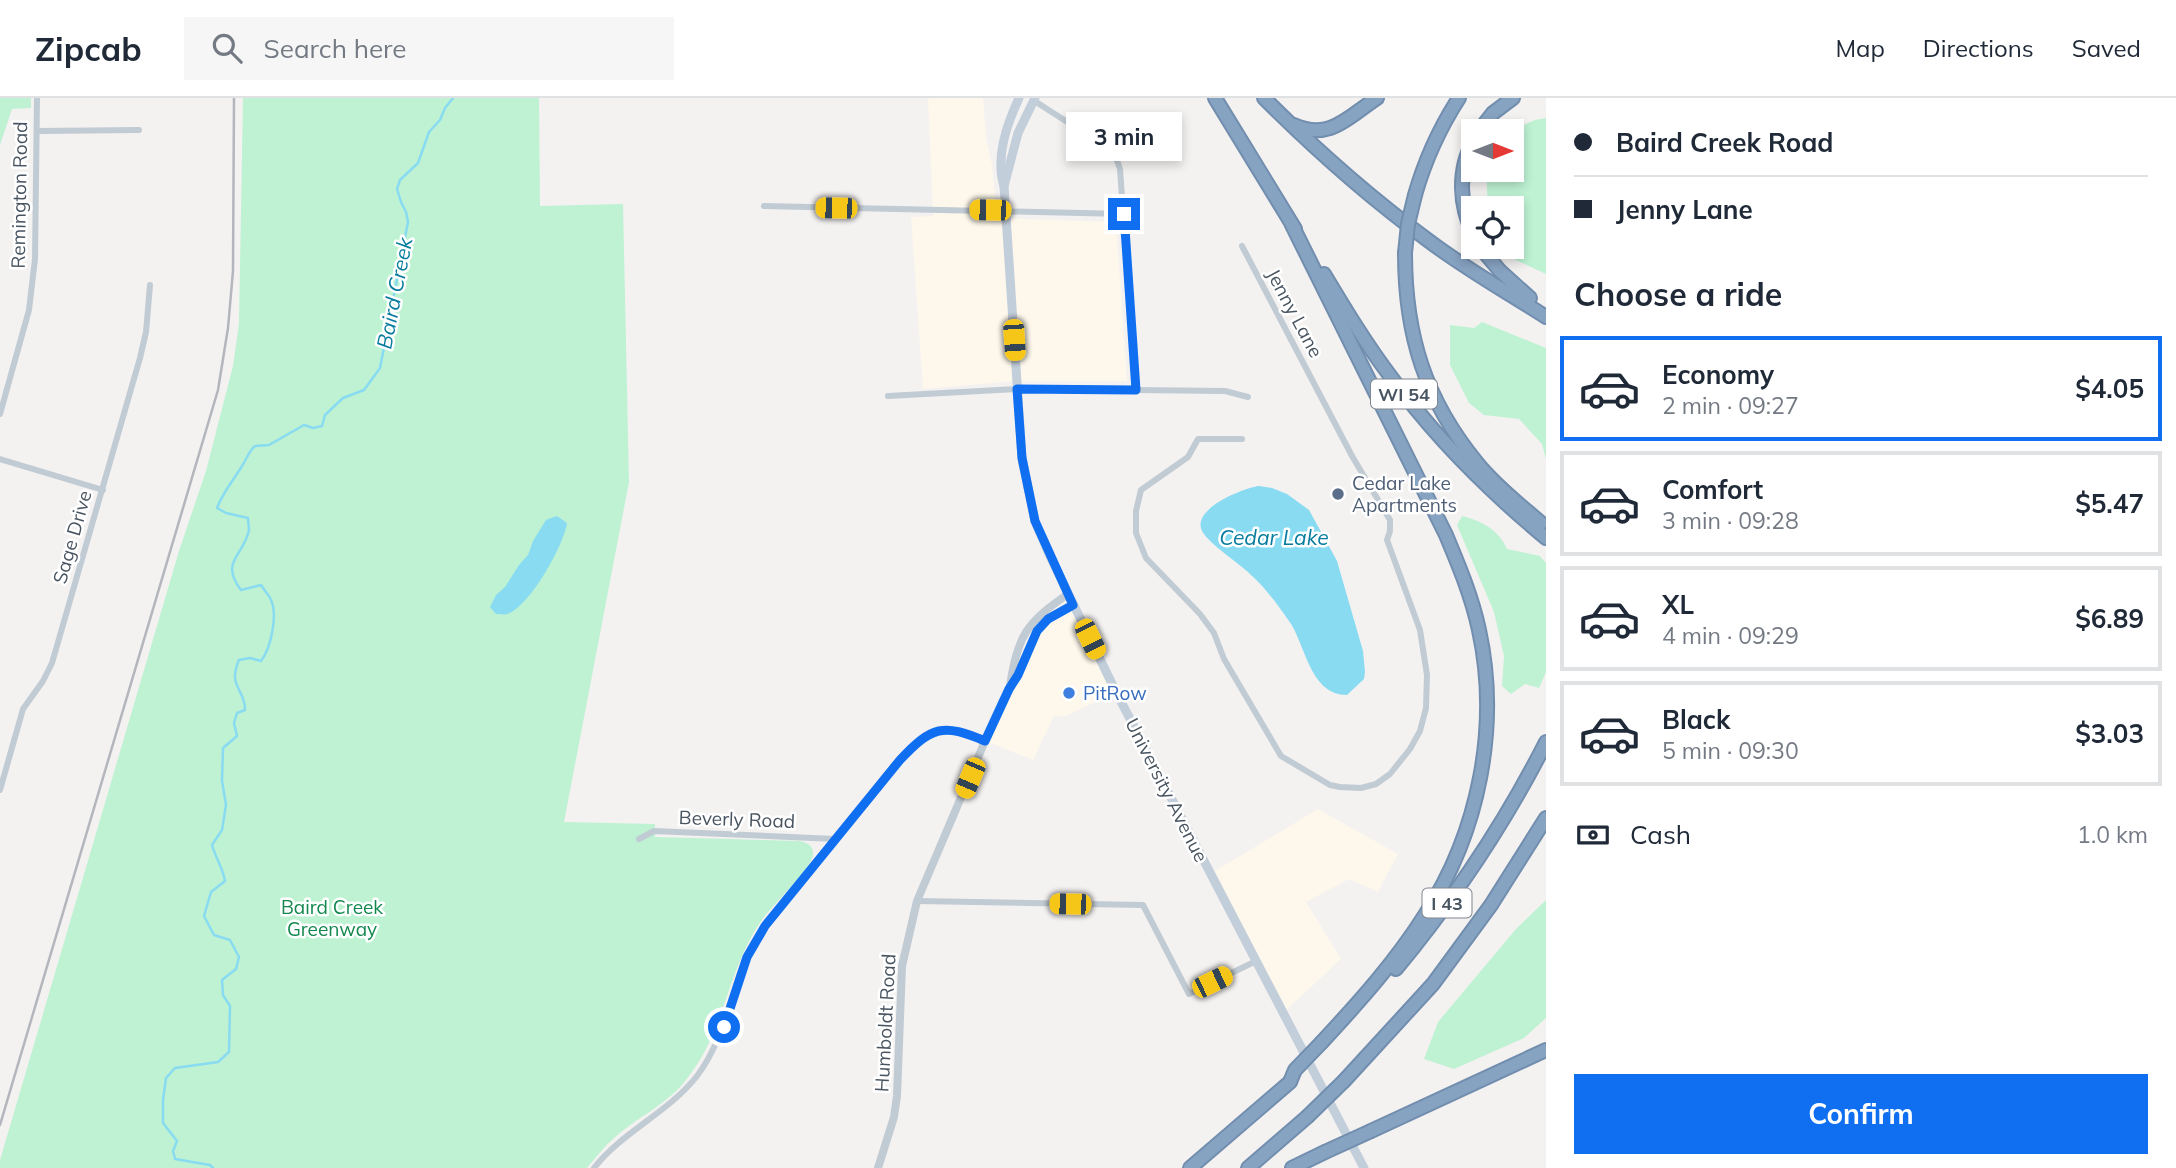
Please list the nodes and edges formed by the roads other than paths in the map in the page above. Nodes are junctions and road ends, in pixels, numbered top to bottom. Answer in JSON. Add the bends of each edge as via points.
{"nodes":[{"id":1,"x":37,"y":98,"type":"edge"},
{"id":2,"x":1018,"y":98,"type":"edge"},
{"id":3,"x":1215,"y":98,"type":"edge"},
{"id":4,"x":1264,"y":98,"type":"edge"},
{"id":5,"x":1377,"y":98,"type":"edge"},
{"id":6,"x":1459,"y":98,"type":"edge"},
{"id":7,"x":1513,"y":98,"type":"edge"},
{"id":8,"x":1033,"y":101,"type":"edge"},
{"id":9,"x":1488,"y":119,"type":"edge"},
{"id":10,"x":1287,"y":122,"type":"junction"},
{"id":11,"x":139,"y":130,"type":"dead end"},
{"id":12,"x":37,"y":131,"type":"junction"},
{"id":13,"x":1004,"y":186,"type":"junction"},
{"id":14,"x":764,"y":206,"type":"dead end"},
{"id":15,"x":1005,"y":211,"type":"junction"},
{"id":16,"x":1124,"y":214,"type":"junction"},
{"id":17,"x":1292,"y":225,"type":"junction"},
{"id":18,"x":1242,"y":246,"type":"dead end"},
{"id":19,"x":1490,"y":259,"type":"edge"},
{"id":20,"x":150,"y":285,"type":"dead end"},
{"id":21,"x":1546,"y":315,"type":"edge"},
{"id":22,"x":1017,"y":389,"type":"junction"},
{"id":23,"x":1136,"y":390,"type":"junction"},
{"id":24,"x":888,"y":396,"type":"dead end"},
{"id":25,"x":1248,"y":397,"type":"dead end"},
{"id":26,"x":0,"y":414,"type":"edge"},
{"id":27,"x":1242,"y":439,"type":"dead end"},
{"id":28,"x":0,"y":460,"type":"edge"},
{"id":29,"x":103,"y":490,"type":"junction"},
{"id":30,"x":1546,"y":528,"type":"edge"},
{"id":31,"x":1546,"y":538,"type":"edge"},
{"id":32,"x":1068,"y":594,"type":"junction"},
{"id":33,"x":1073,"y":605,"type":"junction"},
{"id":34,"x":1009,"y":689,"type":"junction"},
{"id":35,"x":985,"y":741,"type":"junction"},
{"id":36,"x":1546,"y":742,"type":"edge"},
{"id":37,"x":0,"y":790,"type":"edge"},
{"id":38,"x":1546,"y":818,"type":"edge"},
{"id":39,"x":639,"y":839,"type":"dead end"},
{"id":40,"x":835,"y":839,"type":"junction"},
{"id":41,"x":917,"y":901,"type":"junction"},
{"id":42,"x":1256,"y":961,"type":"junction"},
{"id":43,"x":1323,"y":1045,"type":"junction"},
{"id":44,"x":1546,"y":1050,"type":"edge"},
{"id":45,"x":594,"y":1168,"type":"edge"},
{"id":46,"x":878,"y":1168,"type":"edge"},
{"id":47,"x":1190,"y":1168,"type":"edge"},
{"id":48,"x":1248,"y":1168,"type":"edge"},
{"id":49,"x":1292,"y":1168,"type":"edge"},
{"id":50,"x":1364,"y":1168,"type":"edge"}],
"edges":[{"from":1,"to":12,"type":"street","name":"Remington Road"},
{"from":2,"to":8,"type":"street"},
{"from":2,"to":13,"type":"main road","name":"University Avenue","via":[[1002,153]]},
{"from":3,"to":17,"type":"highway","number":"WI 54"},
{"from":4,"to":10,"type":"highway"},
{"from":5,"to":10,"type":"highway","via":[[1326,131],[1306,130]]},
{"from":6,"to":30,"type":"highway","bridge":true,"via":[[1428,153],[1408,224],[1406,296],[1412,331],[1438,405],[1478,465]]},
{"from":7,"to":9,"type":"highway"},
{"from":8,"to":13,"type":"main road","via":[[1018,133]]},
{"from":8,"to":16,"type":"street","via":[[1114,152]]},
{"from":10,"to":21,"type":"highway","via":[[1340,172],[1432,243]]},
{"from":11,"to":12,"type":"street"},
{"from":12,"to":26,"type":"street","name":"Remington Road","via":[[35,259],[29,310]]},
{"from":13,"to":15,"type":"main road","name":"University Avenue"},
{"from":14,"to":15,"type":"street"},
{"from":15,"to":16,"type":"street"},
{"from":15,"to":22,"type":"main road","name":"University Avenue"},
{"from":16,"to":23,"type":"street"},
{"from":17,"to":31,"type":"highway","number":"WI 54","via":[[1415,408],[1508,507]]},
{"from":17,"to":43,"type":"highway","via":[[1466,582],[1480,631],[1487,699],[1479,786],[1453,865],[1409,938]]},
{"from":18,"to":27,"type":"street","name":"Jenny Lane","via":[[1390,520],[1387,540],[1420,629],[1427,675],[1420,731],[1390,774],[1376,784],[1349,789],[1330,785],[1280,756],[1214,634],[1146,558],[1136,533],[1141,490],[1188,457],[1198,439]]},
{"from":19,"to":21,"type":"highway"},
{"from":20,"to":29,"type":"street","name":"Sage Drive","via":[[146,332]]},
{"from":22,"to":23,"type":"street"},
{"from":22,"to":24,"type":"street"},
{"from":22,"to":32,"type":"main road","name":"University Avenue","via":[[1022,458],[1035,521]]},
{"from":23,"to":25,"type":"street","via":[[1225,391]]},
{"from":28,"to":29,"type":"street"},
{"from":29,"to":37,"type":"street","name":"Sage Drive","via":[[52,663],[23,709]]},
{"from":32,"to":33,"type":"main road","name":"University Avenue"},
{"from":32,"to":34,"type":"street","name":"Humboldt Road","via":[[1028,628]]},
{"from":33,"to":34,"type":"street","name":"Humboldt Road","via":[[1037,631]]},
{"from":33,"to":42,"type":"main road","name":"University Avenue"},
{"from":34,"to":35,"type":"street","name":"Humboldt Road"},
{"from":35,"to":40,"type":"street","via":[[948,729],[924,738]]},
{"from":35,"to":41,"type":"street","name":"Humboldt Road"},
{"from":36,"to":43,"type":"highway","number":"I 43","via":[[1456,892],[1398,967]]},
{"from":38,"to":48,"type":"highway","number":"I 43","bridge":true,"via":[[1433,984],[1344,1081]]},
{"from":39,"to":40,"type":"street","name":"Beverly Road","via":[[654,831]]},
{"from":40,"to":45,"type":"street","via":[[754,943],[724,1027],[699,1073],[673,1102],[617,1144]]},
{"from":41,"to":42,"type":"street","via":[[1143,905],[1189,994]]},
{"from":41,"to":46,"type":"street","name":"Humboldt Road","via":[[902,966],[894,1117]]},
{"from":42,"to":50,"type":"main road","name":"University Avenue"},
{"from":43,"to":47,"type":"highway","number":"I 43","via":[[1290,1082]]},
{"from":44,"to":49,"type":"highway","bridge":true}]}
